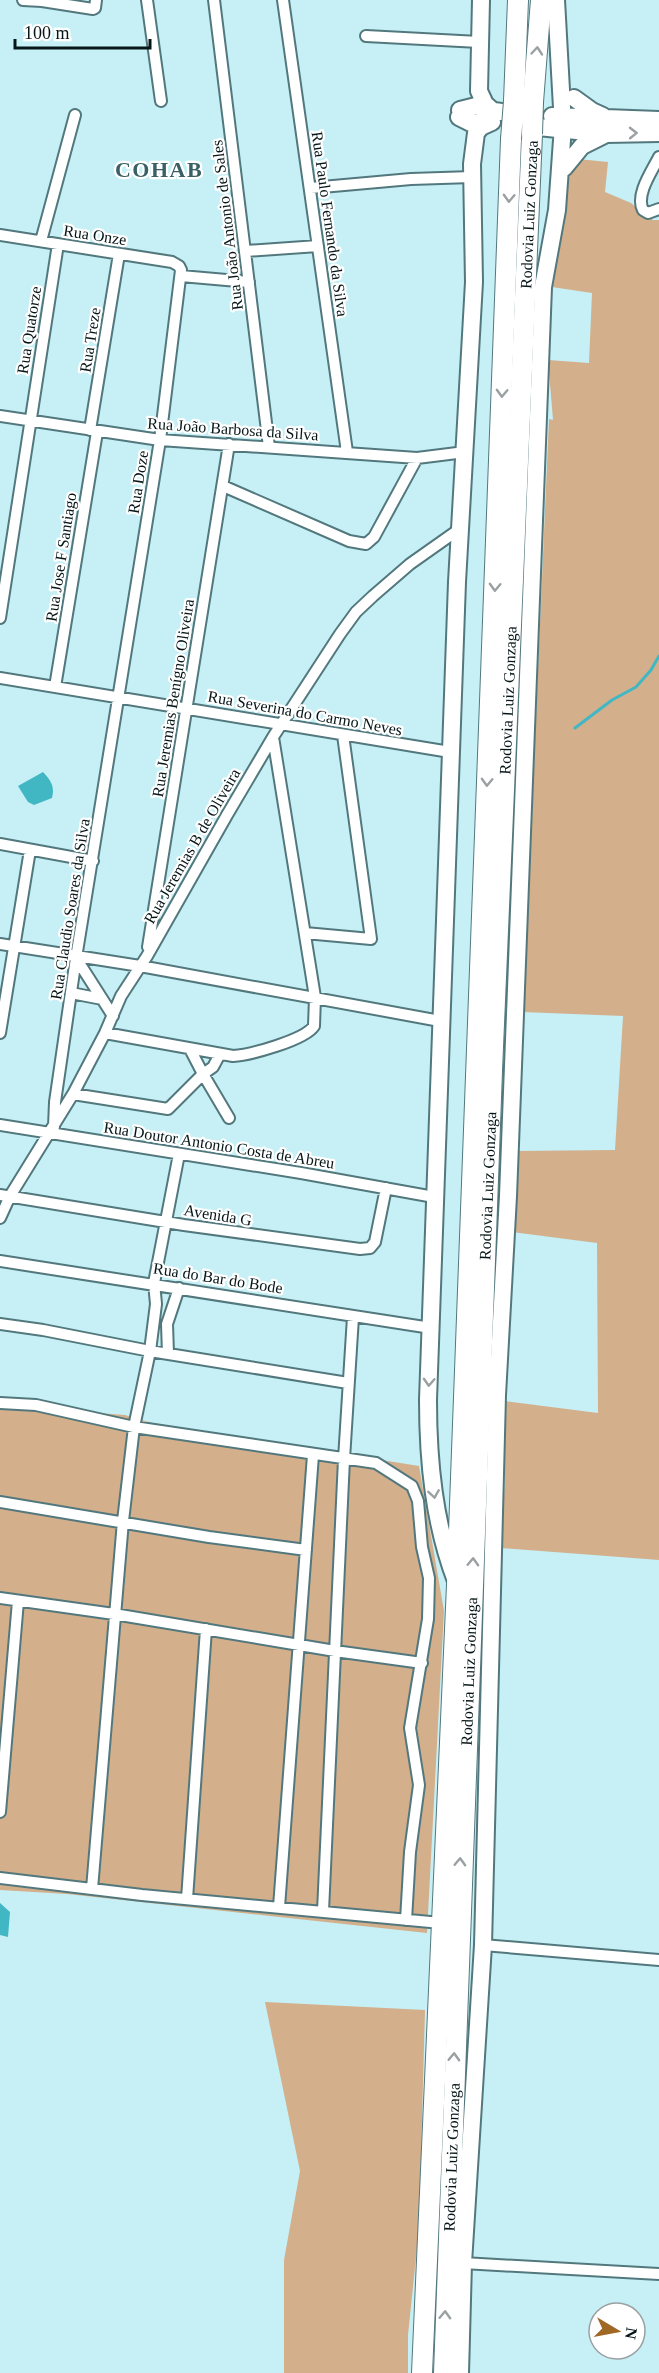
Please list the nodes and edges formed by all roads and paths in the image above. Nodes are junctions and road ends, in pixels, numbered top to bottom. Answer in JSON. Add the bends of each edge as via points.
{"nodes":[{"id":1,"x":23,"y":0,"type":"edge"},
{"id":2,"x":42,"y":0,"type":"edge"},
{"id":3,"x":147,"y":0,"type":"edge"},
{"id":4,"x":214,"y":0,"type":"edge"},
{"id":5,"x":283,"y":0,"type":"edge"},
{"id":6,"x":481,"y":0,"type":"edge"},
{"id":7,"x":518,"y":0,"type":"edge"},
{"id":8,"x":541,"y":0,"type":"edge"},
{"id":9,"x":556,"y":0,"type":"edge"},
{"id":10,"x":95,"y":5,"type":"edge"},
{"id":11,"x":366,"y":36,"type":"dead end"},
{"id":12,"x":479,"y":42,"type":"junction"},
{"id":13,"x":560,"y":64,"type":"junction"},
{"id":14,"x":478,"y":66,"type":"junction"},
{"id":15,"x":574,"y":98,"type":"junction"},
{"id":16,"x":161,"y":101,"type":"dead end"},
{"id":17,"x":524,"y":102,"type":"junction"},
{"id":18,"x":460,"y":114,"type":"junction"},
{"id":19,"x":75,"y":115,"type":"dead end"},
{"id":20,"x":493,"y":117,"type":"junction"},
{"id":21,"x":659,"y":120,"type":"edge"},
{"id":22,"x":571,"y":124,"type":"junction"},
{"id":23,"x":608,"y":126,"type":"junction"},
{"id":24,"x":539,"y":130,"type":"junction"},
{"id":25,"x":659,"y":133,"type":"edge"},
{"id":26,"x":659,"y":157,"type":"edge"},
{"id":27,"x":472,"y":171,"type":"junction"},
{"id":28,"x":562,"y":174,"type":"junction"},
{"id":29,"x":311,"y":188,"type":"junction"},
{"id":30,"x":659,"y":209,"type":"edge"},
{"id":31,"x":0,"y":235,"type":"edge"},
{"id":32,"x":41,"y":241,"type":"junction"},
{"id":33,"x":58,"y":244,"type":"junction"},
{"id":34,"x":318,"y":246,"type":"junction"},
{"id":35,"x":246,"y":251,"type":"junction"},
{"id":36,"x":119,"y":254,"type":"junction"},
{"id":37,"x":181,"y":273,"type":"junction"},
{"id":38,"x":249,"y":282,"type":"junction"},
{"id":39,"x":0,"y":416,"type":"edge"},
{"id":40,"x":29,"y":421,"type":"junction"},
{"id":41,"x":93,"y":431,"type":"junction"},
{"id":42,"x":160,"y":440,"type":"junction"},
{"id":43,"x":229,"y":444,"type":"junction"},
{"id":44,"x":268,"y":447,"type":"junction"},
{"id":45,"x":347,"y":452,"type":"junction"},
{"id":46,"x":465,"y":452,"type":"junction"},
{"id":47,"x":417,"y":458,"type":"junction"},
{"id":48,"x":223,"y":486,"type":"junction"},
{"id":49,"x":461,"y":528,"type":"junction"},
{"id":50,"x":0,"y":618,"type":"edge"},
{"id":51,"x":0,"y":678,"type":"edge"},
{"id":52,"x":55,"y":687,"type":"junction"},
{"id":53,"x":119,"y":697,"type":"junction"},
{"id":54,"x":186,"y":708,"type":"junction"},
{"id":55,"x":281,"y":724,"type":"junction"},
{"id":56,"x":342,"y":735,"type":"junction"},
{"id":57,"x":273,"y":737,"type":"junction"},
{"id":58,"x":450,"y":752,"type":"junction"},
{"id":59,"x":0,"y":844,"type":"edge"},
{"id":60,"x":30,"y":850,"type":"junction"},
{"id":61,"x":93,"y":861,"type":"junction"},
{"id":62,"x":305,"y":933,"type":"junction"},
{"id":63,"x":0,"y":944,"type":"edge"},
{"id":64,"x":15,"y":946,"type":"junction"},
{"id":65,"x":147,"y":956,"type":"junction"},
{"id":66,"x":77,"y":957,"type":"junction"},
{"id":67,"x":140,"y":966,"type":"junction"},
{"id":68,"x":71,"y":993,"type":"junction"},
{"id":69,"x":315,"y":998,"type":"junction"},
{"id":70,"x":102,"y":999,"type":"junction"},
{"id":71,"x":113,"y":1016,"type":"junction"},
{"id":72,"x":440,"y":1021,"type":"junction"},
{"id":73,"x":0,"y":1033,"type":"edge"},
{"id":74,"x":105,"y":1033,"type":"junction"},
{"id":75,"x":190,"y":1049,"type":"junction"},
{"id":76,"x":220,"y":1054,"type":"junction"},
{"id":77,"x":203,"y":1074,"type":"junction"},
{"id":78,"x":74,"y":1094,"type":"junction"},
{"id":79,"x":229,"y":1118,"type":"dead end"},
{"id":80,"x":0,"y":1125,"type":"edge"},
{"id":81,"x":52,"y":1130,"type":"junction"},
{"id":82,"x":179,"y":1154,"type":"junction"},
{"id":83,"x":386,"y":1188,"type":"junction"},
{"id":84,"x":5,"y":1195,"type":"edge"},
{"id":85,"x":434,"y":1197,"type":"junction"},
{"id":86,"x":0,"y":1218,"type":"edge"},
{"id":87,"x":165,"y":1221,"type":"junction"},
{"id":88,"x":0,"y":1261,"type":"edge"},
{"id":89,"x":154,"y":1283,"type":"junction"},
{"id":90,"x":179,"y":1288,"type":"junction"},
{"id":91,"x":353,"y":1317,"type":"junction"},
{"id":92,"x":0,"y":1324,"type":"edge"},
{"id":93,"x":430,"y":1328,"type":"junction"},
{"id":94,"x":150,"y":1351,"type":"junction"},
{"id":95,"x":168,"y":1354,"type":"junction"},
{"id":96,"x":348,"y":1383,"type":"junction"},
{"id":97,"x":0,"y":1403,"type":"edge"},
{"id":98,"x":134,"y":1427,"type":"junction"},
{"id":99,"x":313,"y":1455,"type":"junction"},
{"id":100,"x":344,"y":1459,"type":"junction"},
{"id":101,"x":0,"y":1502,"type":"edge"},
{"id":102,"x":123,"y":1521,"type":"junction"},
{"id":103,"x":306,"y":1550,"type":"junction"},
{"id":104,"x":457,"y":1585,"type":"junction"},
{"id":105,"x":0,"y":1598,"type":"edge"},
{"id":106,"x":18,"y":1601,"type":"junction"},
{"id":107,"x":114,"y":1614,"type":"junction"},
{"id":108,"x":206,"y":1629,"type":"junction"},
{"id":109,"x":298,"y":1645,"type":"junction"},
{"id":110,"x":335,"y":1651,"type":"junction"},
{"id":111,"x":422,"y":1663,"type":"junction"},
{"id":112,"x":0,"y":1812,"type":"edge"},
{"id":113,"x":0,"y":1878,"type":"edge"},
{"id":114,"x":92,"y":1889,"type":"junction"},
{"id":115,"x":187,"y":1899,"type":"junction"},
{"id":116,"x":279,"y":1907,"type":"junction"},
{"id":117,"x":323,"y":1911,"type":"junction"},
{"id":118,"x":406,"y":1920,"type":"junction"},
{"id":119,"x":441,"y":1923,"type":"junction"},
{"id":120,"x":483,"y":1945,"type":"junction"},
{"id":121,"x":659,"y":1960,"type":"edge"},
{"id":122,"x":464,"y":2263,"type":"junction"},
{"id":123,"x":659,"y":2274,"type":"edge"},
{"id":124,"x":422,"y":2373,"type":"edge"},
{"id":125,"x":444,"y":2373,"type":"edge"},
{"id":126,"x":460,"y":2373,"type":"edge"}],
"edges":[{"from":1,"to":2,"type":"street"},
{"from":2,"to":10,"type":"street"},
{"from":3,"to":16,"type":"street"},
{"from":4,"to":35,"type":"street","name":"Rua João Antonio de Sales"},
{"from":5,"to":29,"type":"street","name":"Rua Paulo Fernando da Silva"},
{"from":6,"to":12,"type":"main road"},
{"from":7,"to":17,"type":"highway","name":"Rodovia Luiz Gonzaga"},
{"from":17,"to":8,"type":"highway","name":"Rodovia Luiz Gonzaga","one_way":true},
{"from":9,"to":13,"type":"main road"},
{"from":11,"to":12,"type":"street"},
{"from":12,"to":14,"type":"main road"},
{"from":13,"to":15,"type":"main road"},
{"from":13,"to":22,"type":"main road"},
{"from":14,"to":18,"type":"main road"},
{"from":14,"to":20,"type":"main road","via":[[480,95]]},
{"from":15,"to":22,"type":"main road"},
{"from":15,"to":23,"type":"main road"},
{"from":17,"to":24,"type":"highway","name":"Rodovia Luiz Gonzaga","bridge":true},
{"from":17,"to":104,"type":"highway","name":"Rodovia Luiz Gonzaga","one_way":true,"bridge":true,"via":[[511,139]]},
{"from":18,"to":20,"type":"main road","via":[[476,106]]},
{"from":18,"to":27,"type":"main road"},
{"from":19,"to":32,"type":"street"},
{"from":20,"to":22,"type":"main road"},
{"from":20,"to":24,"type":"main road"},
{"from":20,"to":27,"type":"main road","via":[[476,133]]},
{"from":21,"to":23,"type":"main road"},
{"from":22,"to":23,"type":"main road"},
{"from":22,"to":24,"type":"main road"},
{"from":22,"to":28,"type":"main road"},
{"from":23,"to":25,"type":"main road","one_way":true},
{"from":23,"to":28,"type":"main road","via":[[582,146]]},
{"from":125,"to":24,"type":"highway","name":"Rodovia Luiz Gonzaga","one_way":true,"via":[[461,1835],[517,457]]},
{"from":26,"to":30,"type":"street","via":[[640,203],[648,213]]},
{"from":27,"to":29,"type":"street"},
{"from":27,"to":46,"type":"main road","via":[[474,282]]},
{"from":28,"to":120,"type":"main road","via":[[543,287],[497,1406]]},
{"from":29,"to":34,"type":"street","name":"Rua Paulo Fernando da Silva"},
{"from":31,"to":32,"type":"street","name":"Rua Onze"},
{"from":32,"to":33,"type":"street","name":"Rua Onze"},
{"from":33,"to":36,"type":"street","name":"Rua Onze"},
{"from":33,"to":40,"type":"street","name":"Rua Quatorze"},
{"from":34,"to":35,"type":"street"},
{"from":34,"to":45,"type":"street","name":"Rua Paulo Fernando da Silva"},
{"from":35,"to":38,"type":"street","name":"Rua João Antonio de Sales"},
{"from":36,"to":37,"type":"street","name":"Rua Onze","via":[[172,262],[180,266]]},
{"from":36,"to":41,"type":"street","name":"Rua Treze"},
{"from":37,"to":38,"type":"street","name":"Rua Onze"},
{"from":37,"to":42,"type":"street","name":"Rua Doze"},
{"from":38,"to":44,"type":"street","name":"Rua João Antonio de Sales"},
{"from":39,"to":40,"type":"street","name":"Rua João Barbosa da Silva"},
{"from":40,"to":41,"type":"street","name":"Rua João Barbosa da Silva"},
{"from":40,"to":50,"type":"street","name":"Rua Quatorze"},
{"from":41,"to":42,"type":"street","name":"Rua João Barbosa da Silva"},
{"from":41,"to":52,"type":"street","name":"Rua Jose F Santiago"},
{"from":42,"to":43,"type":"street","name":"Rua João Barbosa da Silva"},
{"from":42,"to":53,"type":"street","name":"Rua Doze"},
{"from":43,"to":44,"type":"street","name":"Rua João Barbosa da Silva"},
{"from":43,"to":48,"type":"street","name":"Rua Jeremias Benígno Oliveira"},
{"from":44,"to":45,"type":"street","name":"Rua João Barbosa da Silva"},
{"from":45,"to":47,"type":"street","name":"Rua João Barbosa da Silva"},
{"from":46,"to":47,"type":"street","name":"Rua João Barbosa da Silva"},
{"from":46,"to":49,"type":"main road"},
{"from":47,"to":48,"type":"street","via":[[374,537],[366,544],[349,541]]},
{"from":48,"to":54,"type":"street","name":"Rua Jeremias Benígno Oliveira"},
{"from":49,"to":55,"type":"street","name":"Rua Jeremias B de Oliveira","via":[[410,564],[356,612]]},
{"from":49,"to":58,"type":"main road"},
{"from":51,"to":52,"type":"street","name":"Rua Severina do Carmo Neves"},
{"from":52,"to":53,"type":"street","name":"Rua Severina do Carmo Neves"},
{"from":53,"to":54,"type":"street","name":"Rua Severina do Carmo Neves"},
{"from":53,"to":61,"type":"street","name":"Rua Claudio Soares da Silva"},
{"from":54,"to":55,"type":"street","name":"Rua Severina do Carmo Neves"},
{"from":54,"to":65,"type":"street","name":"Rua Jeremias Benígno Oliveira"},
{"from":55,"to":56,"type":"street","name":"Rua Severina do Carmo Neves"},
{"from":55,"to":57,"type":"street","name":"Rua Jeremias B de Oliveira"},
{"from":56,"to":58,"type":"street","name":"Rua Severina do Carmo Neves"},
{"from":56,"to":62,"type":"street","via":[[371,939]]},
{"from":57,"to":62,"type":"street"},
{"from":57,"to":65,"type":"street","name":"Rua Jeremias B de Oliveira"},
{"from":58,"to":72,"type":"main road"},
{"from":59,"to":60,"type":"street"},
{"from":60,"to":61,"type":"street"},
{"from":60,"to":64,"type":"street"},
{"from":61,"to":66,"type":"street","name":"Rua Claudio Soares da Silva"},
{"from":62,"to":69,"type":"street"},
{"from":63,"to":64,"type":"street"},
{"from":64,"to":66,"type":"street"},
{"from":64,"to":73,"type":"street"},
{"from":65,"to":67,"type":"street","name":"Rua Jeremias B de Oliveira"},
{"from":66,"to":67,"type":"street"},
{"from":66,"to":68,"type":"street","name":"Rua Claudio Soares da Silva"},
{"from":66,"to":70,"type":"street"},
{"from":67,"to":69,"type":"street"},
{"from":67,"to":71,"type":"street","name":"Rua Jeremias B de Oliveira"},
{"from":68,"to":70,"type":"street"},
{"from":68,"to":81,"type":"street","name":"Rua Claudio Soares da Silva"},
{"from":69,"to":72,"type":"street"},
{"from":69,"to":76,"type":"street","via":[[316,1020],[311,1032],[252,1054]]},
{"from":70,"to":71,"type":"street"},
{"from":71,"to":74,"type":"street","name":"Rua Jeremias B de Oliveira"},
{"from":72,"to":85,"type":"main road"},
{"from":74,"to":75,"type":"street"},
{"from":74,"to":78,"type":"street","name":"Rua Jeremias B de Oliveira"},
{"from":75,"to":76,"type":"street"},
{"from":75,"to":77,"type":"street"},
{"from":76,"to":77,"type":"street","via":[[213,1067]]},
{"from":77,"to":78,"type":"street","via":[[168,1109]]},
{"from":77,"to":79,"type":"street"},
{"from":78,"to":81,"type":"street","name":"Rua Jeremias B de Oliveira"},
{"from":80,"to":81,"type":"street","name":"Rua Doutor Antonio Costa de Abreu"},
{"from":81,"to":82,"type":"street","name":"Rua Doutor Antonio Costa de Abreu"},
{"from":81,"to":84,"type":"street","name":"Rua Jeremias B de Oliveira"},
{"from":82,"to":83,"type":"street","name":"Rua Doutor Antonio Costa de Abreu"},
{"from":82,"to":87,"type":"street"},
{"from":83,"to":85,"type":"street","name":"Rua Doutor Antonio Costa de Abreu"},
{"from":83,"to":87,"type":"street","name":"Avenida G","via":[[375,1242],[366,1249],[293,1242]]},
{"from":84,"to":86,"type":"street","name":"Rua Jeremias B de Oliveira"},
{"from":84,"to":87,"type":"street","name":"Avenida G"},
{"from":85,"to":93,"type":"main road"},
{"from":87,"to":89,"type":"street"},
{"from":88,"to":89,"type":"street","name":"Rua do Bar do Bode"},
{"from":89,"to":90,"type":"street","name":"Rua do Bar do Bode"},
{"from":89,"to":94,"type":"street","via":[[157,1297]]},
{"from":90,"to":91,"type":"street","name":"Rua do Bar do Bode"},
{"from":90,"to":95,"type":"street","via":[[167,1323]]},
{"from":91,"to":93,"type":"street","name":"Rua do Bar do Bode"},
{"from":91,"to":96,"type":"street"},
{"from":92,"to":94,"type":"street"},
{"from":93,"to":104,"type":"main road","one_way":true,"via":[[429,1456],[444,1550]]},
{"from":94,"to":95,"type":"street"},
{"from":94,"to":98,"type":"street"},
{"from":95,"to":96,"type":"street"},
{"from":96,"to":100,"type":"street"},
{"from":97,"to":98,"type":"street","via":[[52,1407]]},
{"from":98,"to":99,"type":"street"},
{"from":98,"to":102,"type":"street"},
{"from":99,"to":100,"type":"street"},
{"from":99,"to":103,"type":"street"},
{"from":100,"to":110,"type":"street"},
{"from":100,"to":111,"type":"street","via":[[376,1463],[407,1481],[416,1494],[429,1578]]},
{"from":101,"to":102,"type":"street"},
{"from":102,"to":103,"type":"street"},
{"from":102,"to":107,"type":"street"},
{"from":103,"to":109,"type":"street"},
{"from":104,"to":119,"type":"highway","name":"Rodovia Luiz Gonzaga"},
{"from":105,"to":106,"type":"street"},
{"from":106,"to":107,"type":"street"},
{"from":106,"to":112,"type":"street"},
{"from":107,"to":108,"type":"street"},
{"from":107,"to":114,"type":"street"},
{"from":108,"to":109,"type":"street"},
{"from":108,"to":115,"type":"street"},
{"from":109,"to":110,"type":"street"},
{"from":109,"to":116,"type":"street"},
{"from":110,"to":111,"type":"street"},
{"from":110,"to":117,"type":"street"},
{"from":111,"to":118,"type":"street","via":[[410,1728],[419,1785]]},
{"from":113,"to":114,"type":"street"},
{"from":114,"to":115,"type":"street"},
{"from":115,"to":116,"type":"street"},
{"from":116,"to":117,"type":"street"},
{"from":117,"to":118,"type":"street"},
{"from":118,"to":119,"type":"street"},
{"from":119,"to":124,"type":"highway","name":"Rodovia Luiz Gonzaga"},
{"from":120,"to":121,"type":"street"},
{"from":120,"to":122,"type":"main road"},
{"from":122,"to":123,"type":"street"},
{"from":122,"to":126,"type":"main road"}]}
